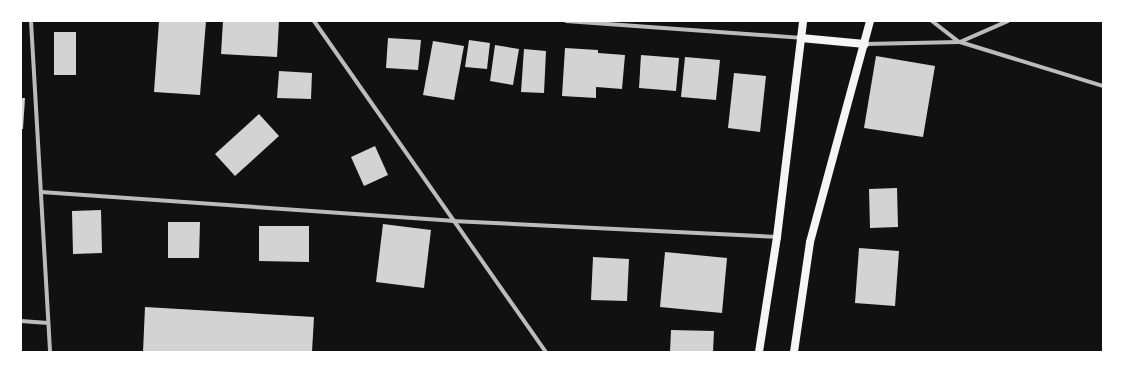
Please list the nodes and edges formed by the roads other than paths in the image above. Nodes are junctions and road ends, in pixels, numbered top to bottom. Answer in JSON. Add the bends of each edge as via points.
{"nodes":[{"id":1,"x":31,"y":21,"type":"edge"},
{"id":2,"x":314,"y":21,"type":"edge"},
{"id":3,"x":566,"y":21,"type":"edge"},
{"id":4,"x":803,"y":21,"type":"edge"},
{"id":5,"x":870,"y":21,"type":"edge"},
{"id":6,"x":932,"y":21,"type":"edge"},
{"id":7,"x":1008,"y":21,"type":"edge"},
{"id":8,"x":801,"y":38,"type":"junction"},
{"id":9,"x":960,"y":42,"type":"junction"},
{"id":10,"x":865,"y":44,"type":"junction"},
{"id":11,"x":1103,"y":86,"type":"edge"},
{"id":12,"x":41,"y":192,"type":"junction"},
{"id":13,"x":452,"y":221,"type":"junction"},
{"id":14,"x":777,"y":237,"type":"junction"},
{"id":15,"x":21,"y":321,"type":"edge"},
{"id":16,"x":48,"y":323,"type":"junction"},
{"id":17,"x":50,"y":352,"type":"edge"},
{"id":18,"x":546,"y":352,"type":"edge"},
{"id":19,"x":759,"y":352,"type":"edge"},
{"id":20,"x":794,"y":352,"type":"edge"}],
"edges":[{"from":1,"to":12,"type":"street"},
{"from":2,"to":13,"type":"street"},
{"from":3,"to":8,"type":"street"},
{"from":4,"to":8,"type":"main road"},
{"from":5,"to":10,"type":"main road"},
{"from":6,"to":9,"type":"street"},
{"from":7,"to":9,"type":"street"},
{"from":8,"to":10,"type":"main road"},
{"from":8,"to":14,"type":"main road"},
{"from":9,"to":10,"type":"street"},
{"from":9,"to":11,"type":"street"},
{"from":10,"to":20,"type":"main road","via":[[810,242]]},
{"from":12,"to":13,"type":"street"},
{"from":12,"to":16,"type":"street"},
{"from":13,"to":14,"type":"street"},
{"from":13,"to":18,"type":"street"},
{"from":14,"to":19,"type":"main road"},
{"from":15,"to":16,"type":"street"},
{"from":16,"to":17,"type":"street"}]}
